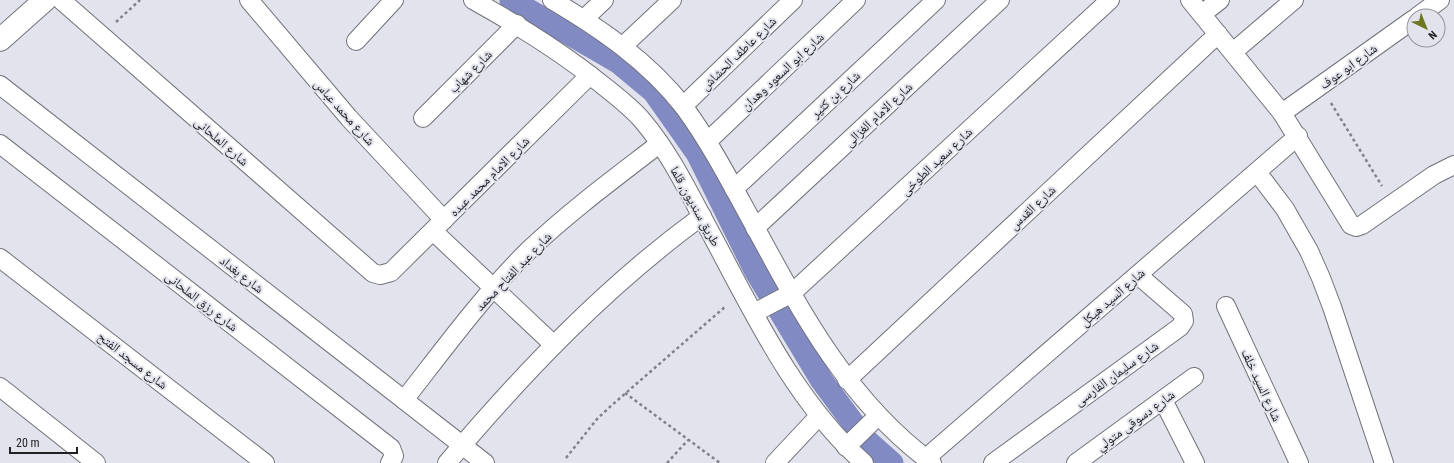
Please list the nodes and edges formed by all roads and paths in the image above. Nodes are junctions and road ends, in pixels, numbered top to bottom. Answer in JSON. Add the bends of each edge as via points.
{"nodes":[{"id":1,"x":45,"y":0,"type":"edge"},
{"id":2,"x":61,"y":0,"type":"edge"},
{"id":3,"x":140,"y":0,"type":"edge"},
{"id":4,"x":249,"y":0,"type":"edge"},
{"id":5,"x":394,"y":0,"type":"edge"},
{"id":6,"x":473,"y":0,"type":"edge"},
{"id":7,"x":552,"y":0,"type":"edge"},
{"id":8,"x":604,"y":0,"type":"edge"},
{"id":9,"x":672,"y":0,"type":"edge"},
{"id":10,"x":793,"y":0,"type":"edge"},
{"id":11,"x":856,"y":0,"type":"edge"},
{"id":12,"x":936,"y":0,"type":"edge"},
{"id":13,"x":1000,"y":0,"type":"edge"},
{"id":14,"x":1110,"y":0,"type":"edge"},
{"id":15,"x":1190,"y":0,"type":"edge"},
{"id":16,"x":1220,"y":0,"type":"edge"},
{"id":17,"x":1294,"y":0,"type":"edge"},
{"id":18,"x":1440,"y":0,"type":"edge"},
{"id":19,"x":1429,"y":8,"type":"edge"},
{"id":20,"x":1202,"y":14,"type":"junction"},
{"id":21,"x":584,"y":18,"type":"junction"},
{"id":22,"x":517,"y":24,"type":"junction"},
{"id":23,"x":1406,"y":25,"type":"edge"},
{"id":24,"x":1218,"y":34,"type":"junction"},
{"id":25,"x":101,"y":36,"type":"junction"},
{"id":26,"x":0,"y":40,"type":"edge"},
{"id":27,"x":356,"y":41,"type":"dead end"},
{"id":28,"x":623,"y":46,"type":"junction"},
{"id":29,"x":1233,"y":52,"type":"junction"},
{"id":30,"x":590,"y":75,"type":"junction"},
{"id":31,"x":0,"y":85,"type":"edge"},
{"id":32,"x":1320,"y":86,"type":"junction"},
{"id":33,"x":683,"y":106,"type":"junction"},
{"id":34,"x":1282,"y":113,"type":"junction"},
{"id":35,"x":423,"y":118,"type":"dead end"},
{"id":36,"x":1298,"y":136,"type":"junction"},
{"id":37,"x":708,"y":141,"type":"junction"},
{"id":38,"x":0,"y":144,"type":"edge"},
{"id":39,"x":659,"y":144,"type":"junction"},
{"id":40,"x":1454,"y":164,"type":"edge"},
{"id":41,"x":1257,"y":172,"type":"junction"},
{"id":42,"x":734,"y":189,"type":"junction"},
{"id":43,"x":1392,"y":203,"type":"junction"},
{"id":44,"x":702,"y":216,"type":"junction"},
{"id":45,"x":439,"y":225,"type":"junction"},
{"id":46,"x":755,"y":228,"type":"junction"},
{"id":47,"x":0,"y":258,"type":"edge"},
{"id":48,"x":386,"y":275,"type":"joint"},
{"id":49,"x":1138,"y":275,"type":"junction"},
{"id":50,"x":494,"y":289,"type":"junction"},
{"id":51,"x":743,"y":291,"type":"junction"},
{"id":52,"x":792,"y":293,"type":"junction"},
{"id":53,"x":1226,"y":306,"type":"dead end"},
{"id":54,"x":754,"y":313,"type":"junction"},
{"id":55,"x":554,"y":345,"type":"junction"},
{"id":56,"x":1194,"y":377,"type":"dead end"},
{"id":57,"x":847,"y":380,"type":"junction"},
{"id":58,"x":0,"y":388,"type":"edge"},
{"id":59,"x":625,"y":394,"type":"junction"},
{"id":60,"x":404,"y":400,"type":"junction"},
{"id":61,"x":1163,"y":400,"type":"junction"},
{"id":62,"x":819,"y":416,"type":"junction"},
{"id":63,"x":878,"y":416,"type":"junction"},
{"id":64,"x":688,"y":440,"type":"junction"},
{"id":65,"x":462,"y":445,"type":"junction"},
{"id":66,"x":846,"y":447,"type":"junction"},
{"id":67,"x":1098,"y":456,"type":"edge"},
{"id":68,"x":566,"y":458,"type":"dead end"},
{"id":69,"x":929,"y":461,"type":"edge"},
{"id":70,"x":96,"y":463,"type":"edge"},
{"id":71,"x":266,"y":463,"type":"edge"},
{"id":72,"x":390,"y":463,"type":"edge"},
{"id":73,"x":447,"y":463,"type":"edge"},
{"id":74,"x":485,"y":463,"type":"edge"},
{"id":75,"x":667,"y":463,"type":"edge"},
{"id":76,"x":720,"y":463,"type":"edge"},
{"id":77,"x":775,"y":463,"type":"edge"},
{"id":78,"x":864,"y":463,"type":"edge"},
{"id":79,"x":994,"y":463,"type":"edge"},
{"id":80,"x":1076,"y":463,"type":"edge"},
{"id":81,"x":1195,"y":463,"type":"edge"},
{"id":82,"x":1299,"y":463,"type":"edge"},
{"id":83,"x":1384,"y":463,"type":"edge"}],
"edges":[{"from":1,"to":26,"type":"street"},
{"from":2,"to":25,"type":"street","name":"شارع الملحانى"},
{"from":3,"to":25,"type":"path"},
{"from":4,"to":45,"type":"street","name":"شارع محمد عباس"},
{"from":5,"to":27,"type":"street"},
{"from":6,"to":22,"type":"street","name":"طريق سنديون, قلما"},
{"from":7,"to":21,"type":"street"},
{"from":8,"to":21,"type":"street"},
{"from":9,"to":28,"type":"street"},
{"from":10,"to":33,"type":"street","name":"شارع عاطف الحشاش"},
{"from":11,"to":37,"type":"street","name":"شارع ابو السعود وهدان"},
{"from":12,"to":42,"type":"street","name":"شارع بن كثير"},
{"from":13,"to":46,"type":"street","name":"شارع الامام الغزالى"},
{"from":14,"to":52,"type":"street","name":"شارع سعيد الطوخى"},
{"from":15,"to":20,"type":"street"},
{"from":16,"to":20,"type":"street"},
{"from":17,"to":29,"type":"street"},
{"from":18,"to":19,"type":"street"},
{"from":20,"to":24,"type":"street"},
{"from":21,"to":28,"type":"street"},
{"from":22,"to":30,"type":"street","name":"طريق سنديون, قلما"},
{"from":22,"to":35,"type":"street","name":"شارع شهاب"},
{"from":23,"to":32,"type":"street","name":"شارع ابو عوف"},
{"from":24,"to":29,"type":"street"},
{"from":24,"to":57,"type":"street","name":"شارع القدس"},
{"from":25,"to":48,"type":"street","name":"شارع الملحانى","via":[[373,273]]},
{"from":28,"to":33,"type":"street","via":[[657,77]]},
{"from":29,"to":34,"type":"street"},
{"from":30,"to":39,"type":"street","name":"طريق سنديون, قلما","via":[[642,120]]},
{"from":30,"to":45,"type":"street","name":"شارع الامام محمد عبده"},
{"from":31,"to":60,"type":"street","name":"شارع بغداد"},
{"from":32,"to":34,"type":"street","name":"شارع ابو عوف"},
{"from":32,"to":43,"type":"path"},
{"from":33,"to":37,"type":"street"},
{"from":34,"to":36,"type":"street"},
{"from":36,"to":41,"type":"street","name":"شارع السيد هيكل"},
{"from":36,"to":43,"type":"street","via":[[1351,225],[1360,227]]},
{"from":37,"to":42,"type":"street"},
{"from":38,"to":72,"type":"street","name":"شارع رزق الملحانى","via":[[391,448],[394,456]]},
{"from":39,"to":44,"type":"street","name":"طريق سنديون, قلما","via":[[679,173]]},
{"from":39,"to":50,"type":"street","name":"شارع عبد الفتاح محمد","via":[[550,232]]},
{"from":40,"to":43,"type":"street"},
{"from":41,"to":49,"type":"street","name":"شارع السيد هيكل"},
{"from":41,"to":83,"type":"street","via":[[1285,209],[1309,251],[1332,307]]},
{"from":42,"to":46,"type":"street"},
{"from":44,"to":51,"type":"street","name":"طريق سنديون, قلما"},
{"from":44,"to":55,"type":"street","via":[[626,276]]},
{"from":45,"to":48,"type":"street","name":"شارع الامام محمد عبده"},
{"from":45,"to":50,"type":"street","name":"شارع محمد عباس"},
{"from":46,"to":52,"type":"street"},
{"from":47,"to":71,"type":"street","name":"شارع مسجد الفتح"},
{"from":49,"to":69,"type":"street","name":"شارع السيد هيكل"},
{"from":49,"to":79,"type":"street","name":"شارع سليمان الفارسى","via":[[1183,314],[1184,320],[1180,327]]},
{"from":50,"to":55,"type":"street","name":"شارع محمد عباس"},
{"from":50,"to":60,"type":"street","name":"شارع عبد الفتاح محمد"},
{"from":51,"to":54,"type":"street","name":"طريق سنديون, قلما"},
{"from":51,"to":59,"type":"path"},
{"from":52,"to":54,"type":"street","name":"شارع سعيد الطوخى"},
{"from":52,"to":57,"type":"street"},
{"from":53,"to":82,"type":"street","name":"شارع السيد خلف"},
{"from":54,"to":62,"type":"street","name":"طريق سنديون, قلما","via":[[777,354]]},
{"from":55,"to":65,"type":"street"},
{"from":56,"to":61,"type":"street","name":"شارع دسوقى متولي"},
{"from":57,"to":63,"type":"street"},
{"from":58,"to":70,"type":"street"},
{"from":59,"to":64,"type":"path"},
{"from":59,"to":68,"type":"path","via":[[597,419]]},
{"from":60,"to":65,"type":"street","name":"شارع بغداد"},
{"from":61,"to":67,"type":"street","name":"شارع دسوقى متولي"},
{"from":61,"to":81,"type":"street"},
{"from":62,"to":66,"type":"street","name":"طريق سنديون, قلما"},
{"from":62,"to":77,"type":"street"},
{"from":63,"to":66,"type":"street"},
{"from":63,"to":69,"type":"street"},
{"from":64,"to":75,"type":"path"},
{"from":64,"to":76,"type":"path"},
{"from":65,"to":73,"type":"street"},
{"from":65,"to":74,"type":"street","name":"شارع بغداد"},
{"from":66,"to":78,"type":"street","name":"طريق سنديون, قلما"},
{"from":67,"to":80,"type":"street","name":"شارع دسوقى متولي"}]}
